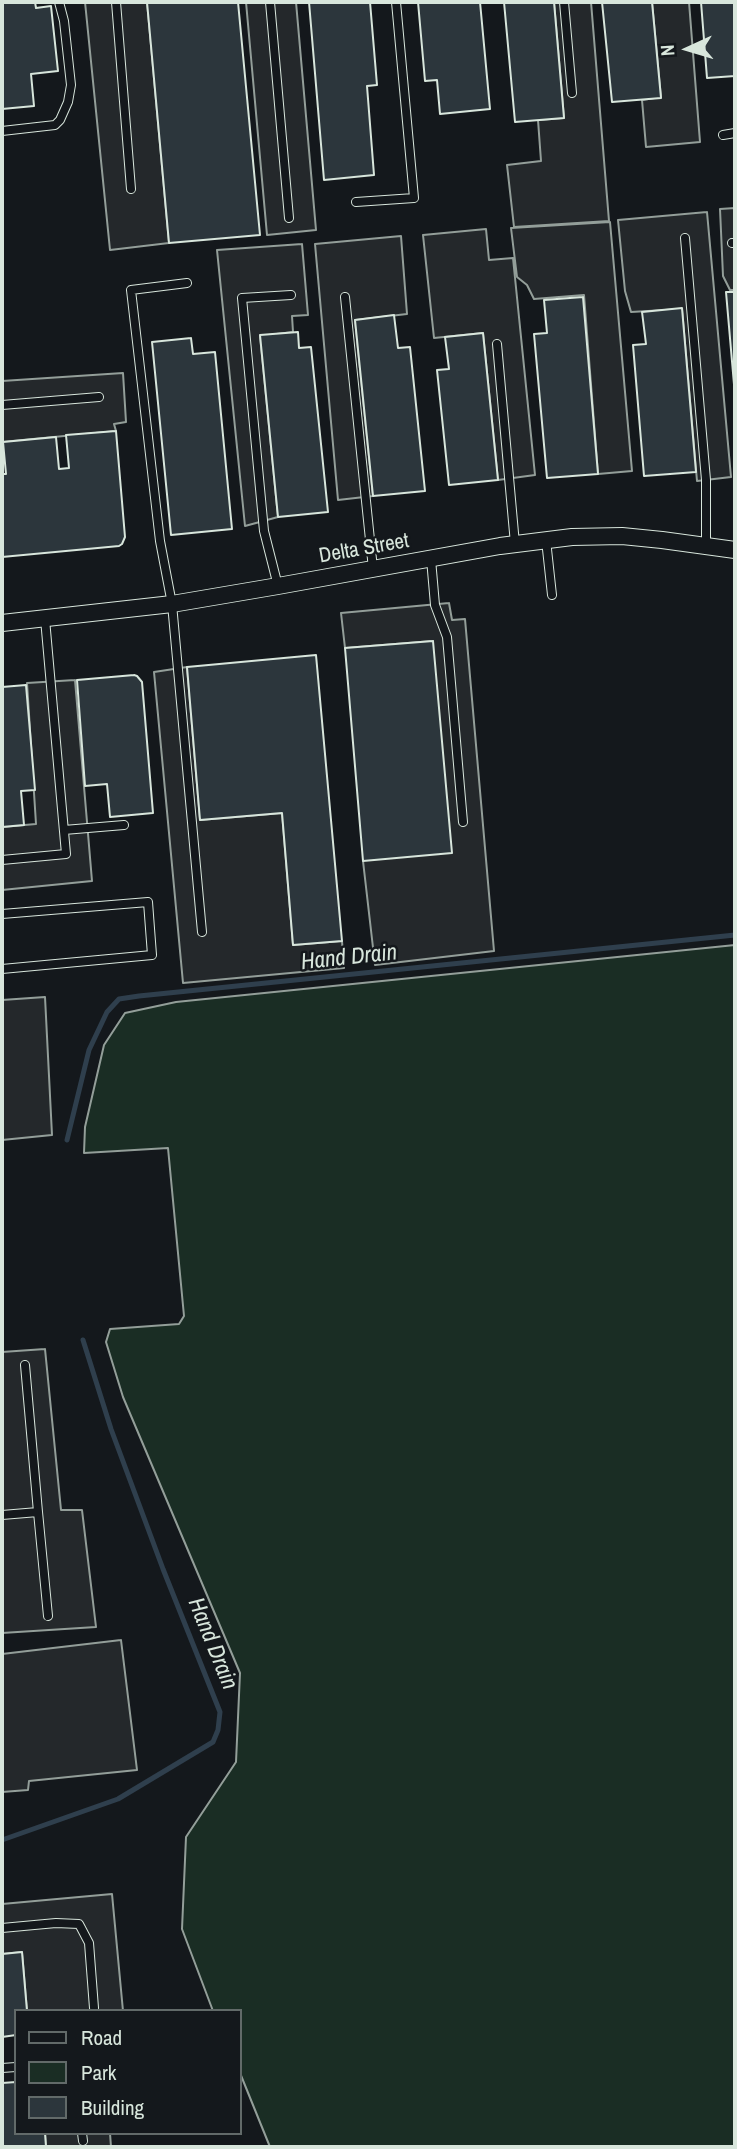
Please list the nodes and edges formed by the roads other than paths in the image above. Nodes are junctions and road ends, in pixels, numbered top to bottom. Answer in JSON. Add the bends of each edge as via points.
{"nodes":[{"id":1,"x":59,"y":2,"type":"edge"},
{"id":2,"x":116,"y":2,"type":"edge"},
{"id":3,"x":270,"y":2,"type":"edge"},
{"id":4,"x":396,"y":2,"type":"edge"},
{"id":5,"x":564,"y":2,"type":"edge"},
{"id":6,"x":572,"y":93,"type":"dead end"},
{"id":7,"x":2,"y":131,"type":"edge"},
{"id":8,"x":735,"y":133,"type":"edge"},
{"id":9,"x":723,"y":135,"type":"dead end"},
{"id":10,"x":131,"y":189,"type":"dead end"},
{"id":11,"x":355,"y":202,"type":"dead end"},
{"id":12,"x":289,"y":218,"type":"dead end"},
{"id":13,"x":685,"y":238,"type":"dead end"},
{"id":14,"x":187,"y":283,"type":"dead end"},
{"id":15,"x":290,"y":295,"type":"dead end"},
{"id":16,"x":345,"y":298,"type":"dead end"},
{"id":17,"x":497,"y":344,"type":"dead end"},
{"id":18,"x":99,"y":397,"type":"dead end"},
{"id":19,"x":2,"y":405,"type":"edge"},
{"id":20,"x":546,"y":540,"type":"junction"},
{"id":21,"x":516,"y":544,"type":"junction"},
{"id":22,"x":706,"y":546,"type":"junction"},
{"id":23,"x":735,"y":550,"type":"edge"},
{"id":24,"x":431,"y":558,"type":"junction"},
{"id":25,"x":373,"y":569,"type":"junction"},
{"id":26,"x":278,"y":586,"type":"junction"},
{"id":27,"x":552,"y":595,"type":"dead end"},
{"id":28,"x":172,"y":604,"type":"junction"},
{"id":29,"x":45,"y":619,"type":"junction"},
{"id":30,"x":2,"y":623,"type":"edge"},
{"id":31,"x":464,"y":822,"type":"dead end"},
{"id":32,"x":124,"y":825,"type":"dead end"},
{"id":33,"x":64,"y":830,"type":"junction"},
{"id":34,"x":2,"y":860,"type":"edge"},
{"id":35,"x":2,"y":914,"type":"edge"},
{"id":36,"x":202,"y":932,"type":"dead end"},
{"id":37,"x":2,"y":969,"type":"edge"},
{"id":38,"x":25,"y":1365,"type":"dead end"},
{"id":39,"x":38,"y":1512,"type":"junction"},
{"id":40,"x":2,"y":1515,"type":"edge"},
{"id":41,"x":48,"y":1616,"type":"dead end"},
{"id":42,"x":2,"y":1928,"type":"edge"},
{"id":43,"x":94,"y":2008,"type":"dead end"}],
"edges":[{"from":1,"to":7,"type":"lane","via":[[71,85],[68,102],[55,125]]},
{"from":2,"to":10,"type":"lane"},
{"from":3,"to":12,"type":"lane"},
{"from":4,"to":11,"type":"lane","via":[[414,198]]},
{"from":5,"to":6,"type":"lane"},
{"from":8,"to":9,"type":"lane"},
{"from":13,"to":22,"type":"lane","via":[[706,480]]},
{"from":14,"to":28,"type":"lane","via":[[131,290],[160,541]]},
{"from":15,"to":26,"type":"lane","via":[[242,298],[264,531]]},
{"from":16,"to":25,"type":"lane"},
{"from":17,"to":21,"type":"lane"},
{"from":18,"to":19,"type":"lane"},
{"from":20,"to":21,"type":"street","name":"Delta Street"},
{"from":20,"to":22,"type":"street","name":"Delta Street","via":[[622,536]]},
{"from":20,"to":27,"type":"lane"},
{"from":21,"to":24,"type":"street","name":"Delta Street"},
{"from":22,"to":23,"type":"street","name":"Delta Street"},
{"from":24,"to":25,"type":"street","name":"Delta Street"},
{"from":24,"to":31,"type":"lane","via":[[435,605],[447,637]]},
{"from":25,"to":26,"type":"street","name":"Delta Street"},
{"from":26,"to":28,"type":"street","name":"Delta Street"},
{"from":28,"to":29,"type":"street","name":"Delta Street"},
{"from":28,"to":36,"type":"lane"},
{"from":29,"to":30,"type":"street","name":"Delta Street"},
{"from":29,"to":33,"type":"lane"},
{"from":32,"to":33,"type":"lane"},
{"from":33,"to":34,"type":"lane","via":[[66,854]]},
{"from":35,"to":37,"type":"lane","via":[[148,902],[152,955]]},
{"from":38,"to":39,"type":"lane"},
{"from":39,"to":40,"type":"lane"},
{"from":39,"to":41,"type":"lane"},
{"from":42,"to":43,"type":"lane","via":[[79,1924],[89,1943]]}]}
